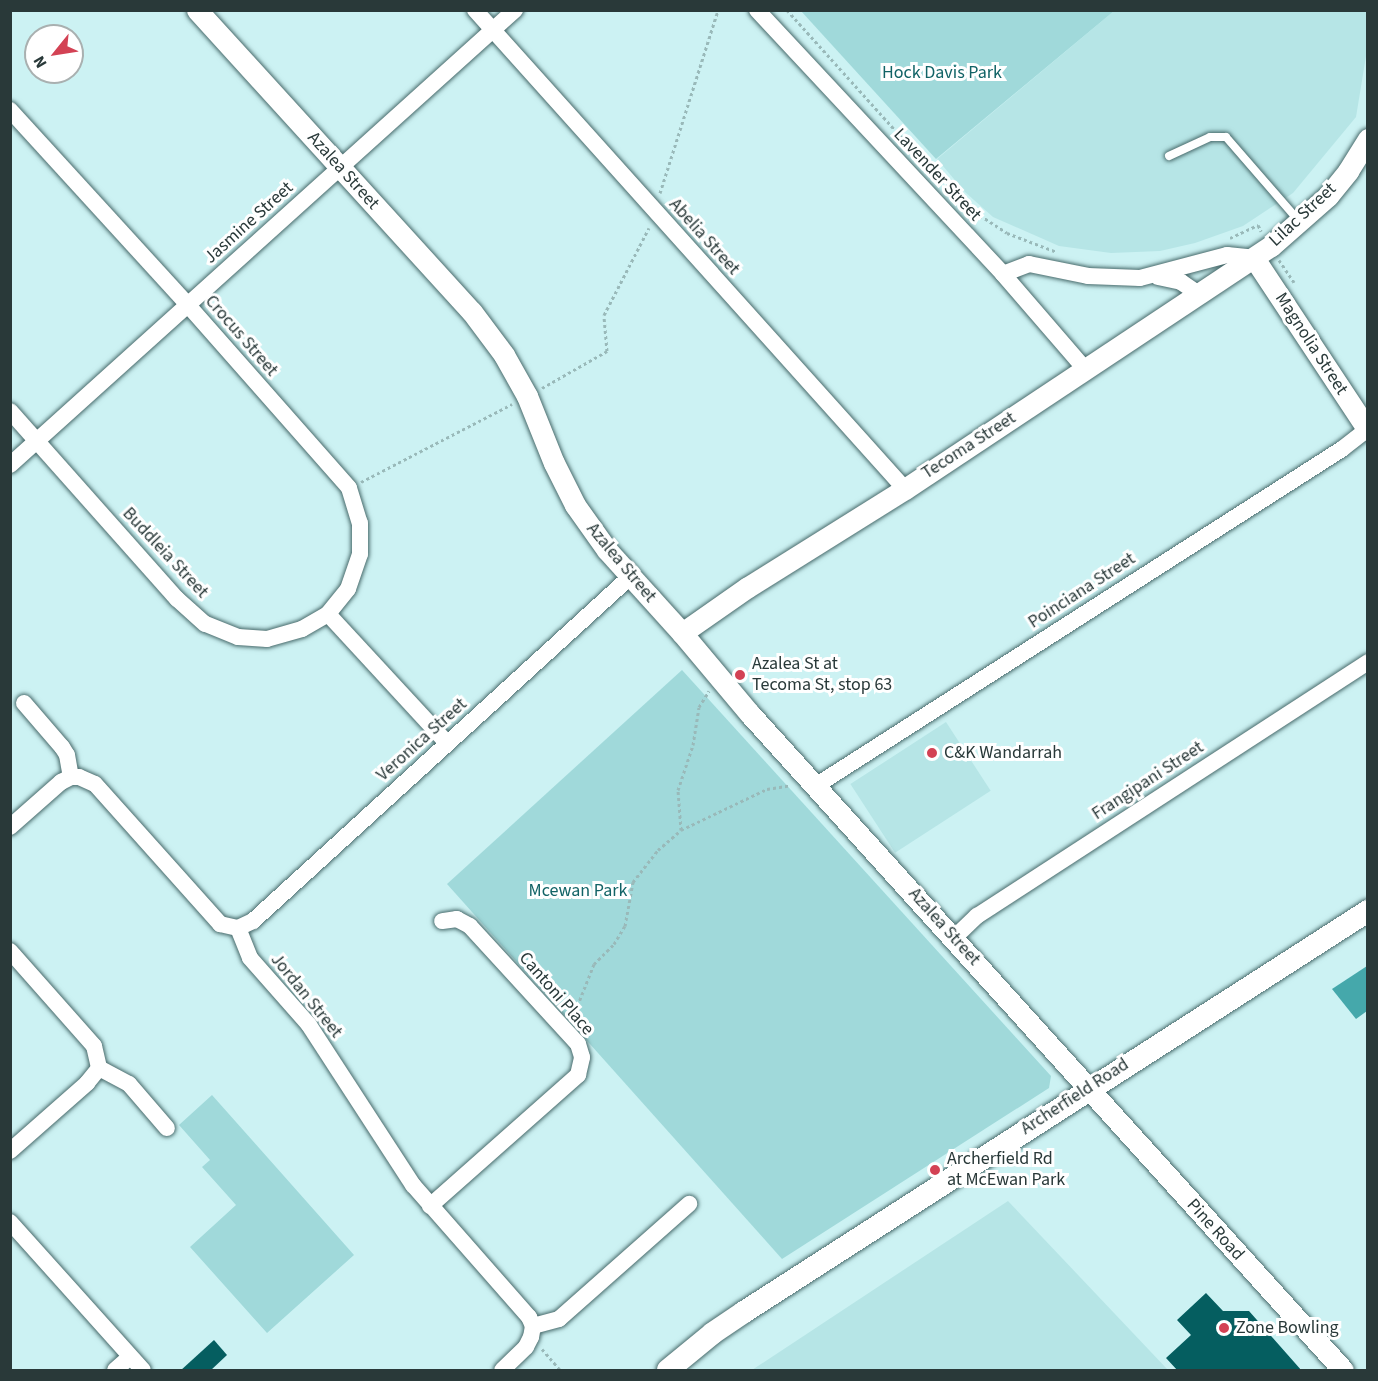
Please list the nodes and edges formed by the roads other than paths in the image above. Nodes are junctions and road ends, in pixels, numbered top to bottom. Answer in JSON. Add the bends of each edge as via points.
{"nodes":[{"id":1,"x":197,"y":10,"type":"edge"},
{"id":2,"x":475,"y":10,"type":"edge"},
{"id":3,"x":515,"y":10,"type":"edge"},
{"id":4,"x":757,"y":10,"type":"edge"},
{"id":5,"x":493,"y":30,"type":"junction"},
{"id":6,"x":10,"y":110,"type":"edge"},
{"id":7,"x":1368,"y":139,"type":"edge"},
{"id":8,"x":1168,"y":156,"type":"dead end"},
{"id":9,"x":340,"y":168,"type":"junction"},
{"id":10,"x":1301,"y":222,"type":"junction"},
{"id":11,"x":1263,"y":252,"type":"junction"},
{"id":12,"x":1003,"y":274,"type":"junction"},
{"id":13,"x":1154,"y":276,"type":"junction"},
{"id":14,"x":1198,"y":294,"type":"junction"},
{"id":15,"x":187,"y":304,"type":"junction"},
{"id":16,"x":1085,"y":369,"type":"junction"},
{"id":17,"x":10,"y":411,"type":"edge"},
{"id":18,"x":1367,"y":430,"type":"edge"},
{"id":19,"x":38,"y":441,"type":"junction"},
{"id":20,"x":10,"y":465,"type":"edge"},
{"id":21,"x":904,"y":489,"type":"junction"},
{"id":22,"x":630,"y":577,"type":"junction"},
{"id":23,"x":328,"y":614,"type":"junction"},
{"id":24,"x":682,"y":633,"type":"junction"},
{"id":25,"x":1368,"y":662,"type":"edge"},
{"id":26,"x":24,"y":703,"type":"dead end"},
{"id":27,"x":447,"y":743,"type":"junction"},
{"id":28,"x":71,"y":777,"type":"junction"},
{"id":29,"x":817,"y":785,"type":"junction"},
{"id":30,"x":10,"y":827,"type":"edge"},
{"id":31,"x":1367,"y":912,"type":"edge"},
{"id":32,"x":441,"y":921,"type":"dead end"},
{"id":33,"x":238,"y":928,"type":"junction"},
{"id":34,"x":954,"y":938,"type":"junction"},
{"id":35,"x":10,"y":951,"type":"edge"},
{"id":36,"x":99,"y":1068,"type":"junction"},
{"id":37,"x":1089,"y":1087,"type":"junction"},
{"id":38,"x":167,"y":1128,"type":"dead end"},
{"id":39,"x":10,"y":1151,"type":"edge"},
{"id":40,"x":689,"y":1204,"type":"dead end"},
{"id":41,"x":430,"y":1206,"type":"junction"},
{"id":42,"x":10,"y":1222,"type":"edge"},
{"id":43,"x":532,"y":1331,"type":"junction"},
{"id":44,"x":130,"y":1357,"type":"junction"},
{"id":45,"x":502,"y":1370,"type":"edge"},
{"id":46,"x":115,"y":1371,"type":"edge"},
{"id":47,"x":142,"y":1371,"type":"edge"},
{"id":48,"x":668,"y":1371,"type":"edge"},
{"id":49,"x":1343,"y":1371,"type":"edge"}],
"edges":[{"from":1,"to":9,"type":"street","name":"Azalea Street"},
{"from":2,"to":5,"type":"street","name":"Abelia Street"},
{"from":3,"to":5,"type":"street","name":"Jasmine Street"},
{"from":4,"to":12,"type":"street","name":"Lavender Street"},
{"from":5,"to":9,"type":"street","name":"Jasmine Street"},
{"from":5,"to":21,"type":"street","name":"Abelia Street"},
{"from":6,"to":15,"type":"street","name":"Crocus Street"},
{"from":7,"to":10,"type":"street","name":"Lilac Street","via":[[1328,196]]},
{"from":8,"to":10,"type":"lane","via":[[1210,137],[1226,137]]},
{"from":9,"to":15,"type":"street","name":"Jasmine Street"},
{"from":9,"to":22,"type":"street","name":"Azalea Street","via":[[472,312],[504,355],[528,396],[574,505]]},
{"from":10,"to":11,"type":"street","name":"Lilac Street"},
{"from":11,"to":13,"type":"street","via":[[1227,255]]},
{"from":11,"to":14,"type":"street","name":"Tecoma Street"},
{"from":11,"to":18,"type":"street","name":"Magnolia Street"},
{"from":12,"to":13,"type":"street","via":[[1029,264],[1088,276]]},
{"from":12,"to":16,"type":"street","name":"Lavender Street"},
{"from":13,"to":14,"type":"street","via":[[1181,282]]},
{"from":14,"to":16,"type":"street","name":"Tecoma Street"},
{"from":15,"to":19,"type":"street","name":"Jasmine Street"},
{"from":15,"to":23,"type":"street","name":"Crocus Street","via":[[349,488],[360,523],[360,554],[348,589]]},
{"from":16,"to":21,"type":"street","name":"Tecoma Street"},
{"from":17,"to":19,"type":"street","name":"Buddleia Street"},
{"from":18,"to":29,"type":"street","name":"Poinciana Street"},
{"from":19,"to":20,"type":"street","name":"Jasmine Street"},
{"from":19,"to":23,"type":"street","name":"Buddleia Street","via":[[177,599],[205,624],[238,637],[267,639],[302,629]]},
{"from":21,"to":24,"type":"street","name":"Tecoma Street"},
{"from":22,"to":24,"type":"street","name":"Azalea Street"},
{"from":22,"to":27,"type":"street","name":"Veronica Street"},
{"from":23,"to":27,"type":"street"},
{"from":24,"to":29,"type":"street","name":"Azalea Street"},
{"from":25,"to":34,"type":"street","name":"Frangipani Street","via":[[977,916]]},
{"from":26,"to":28,"type":"street","via":[[62,747]]},
{"from":27,"to":33,"type":"street","name":"Veronica Street","via":[[253,921]]},
{"from":28,"to":30,"type":"street"},
{"from":28,"to":33,"type":"street","via":[[95,784],[220,924]]},
{"from":29,"to":34,"type":"street","name":"Azalea Street"},
{"from":31,"to":37,"type":"main road","name":"Archerfield Road"},
{"from":32,"to":41,"type":"street","name":"Cantoni Place","via":[[457,919],[470,926],[578,1044],[582,1057],[578,1075]]},
{"from":33,"to":41,"type":"street","name":"Jordan Street","via":[[250,958],[309,1025]]},
{"from":34,"to":37,"type":"street","name":"Azalea Street"},
{"from":35,"to":36,"type":"street","via":[[94,1046]]},
{"from":36,"to":38,"type":"street","via":[[129,1084]]},
{"from":36,"to":39,"type":"street"},
{"from":37,"to":48,"type":"main road","name":"Archerfield Road","via":[[744,1311]]},
{"from":37,"to":49,"type":"street","name":"Pine Road"},
{"from":40,"to":43,"type":"street","via":[[559,1319]]},
{"from":41,"to":43,"type":"street","name":"Jordan Street","via":[[529,1317]]},
{"from":42,"to":44,"type":"street"},
{"from":43,"to":45,"type":"street","via":[[526,1347]]},
{"from":44,"to":46,"type":"street"},
{"from":44,"to":47,"type":"street"}]}
